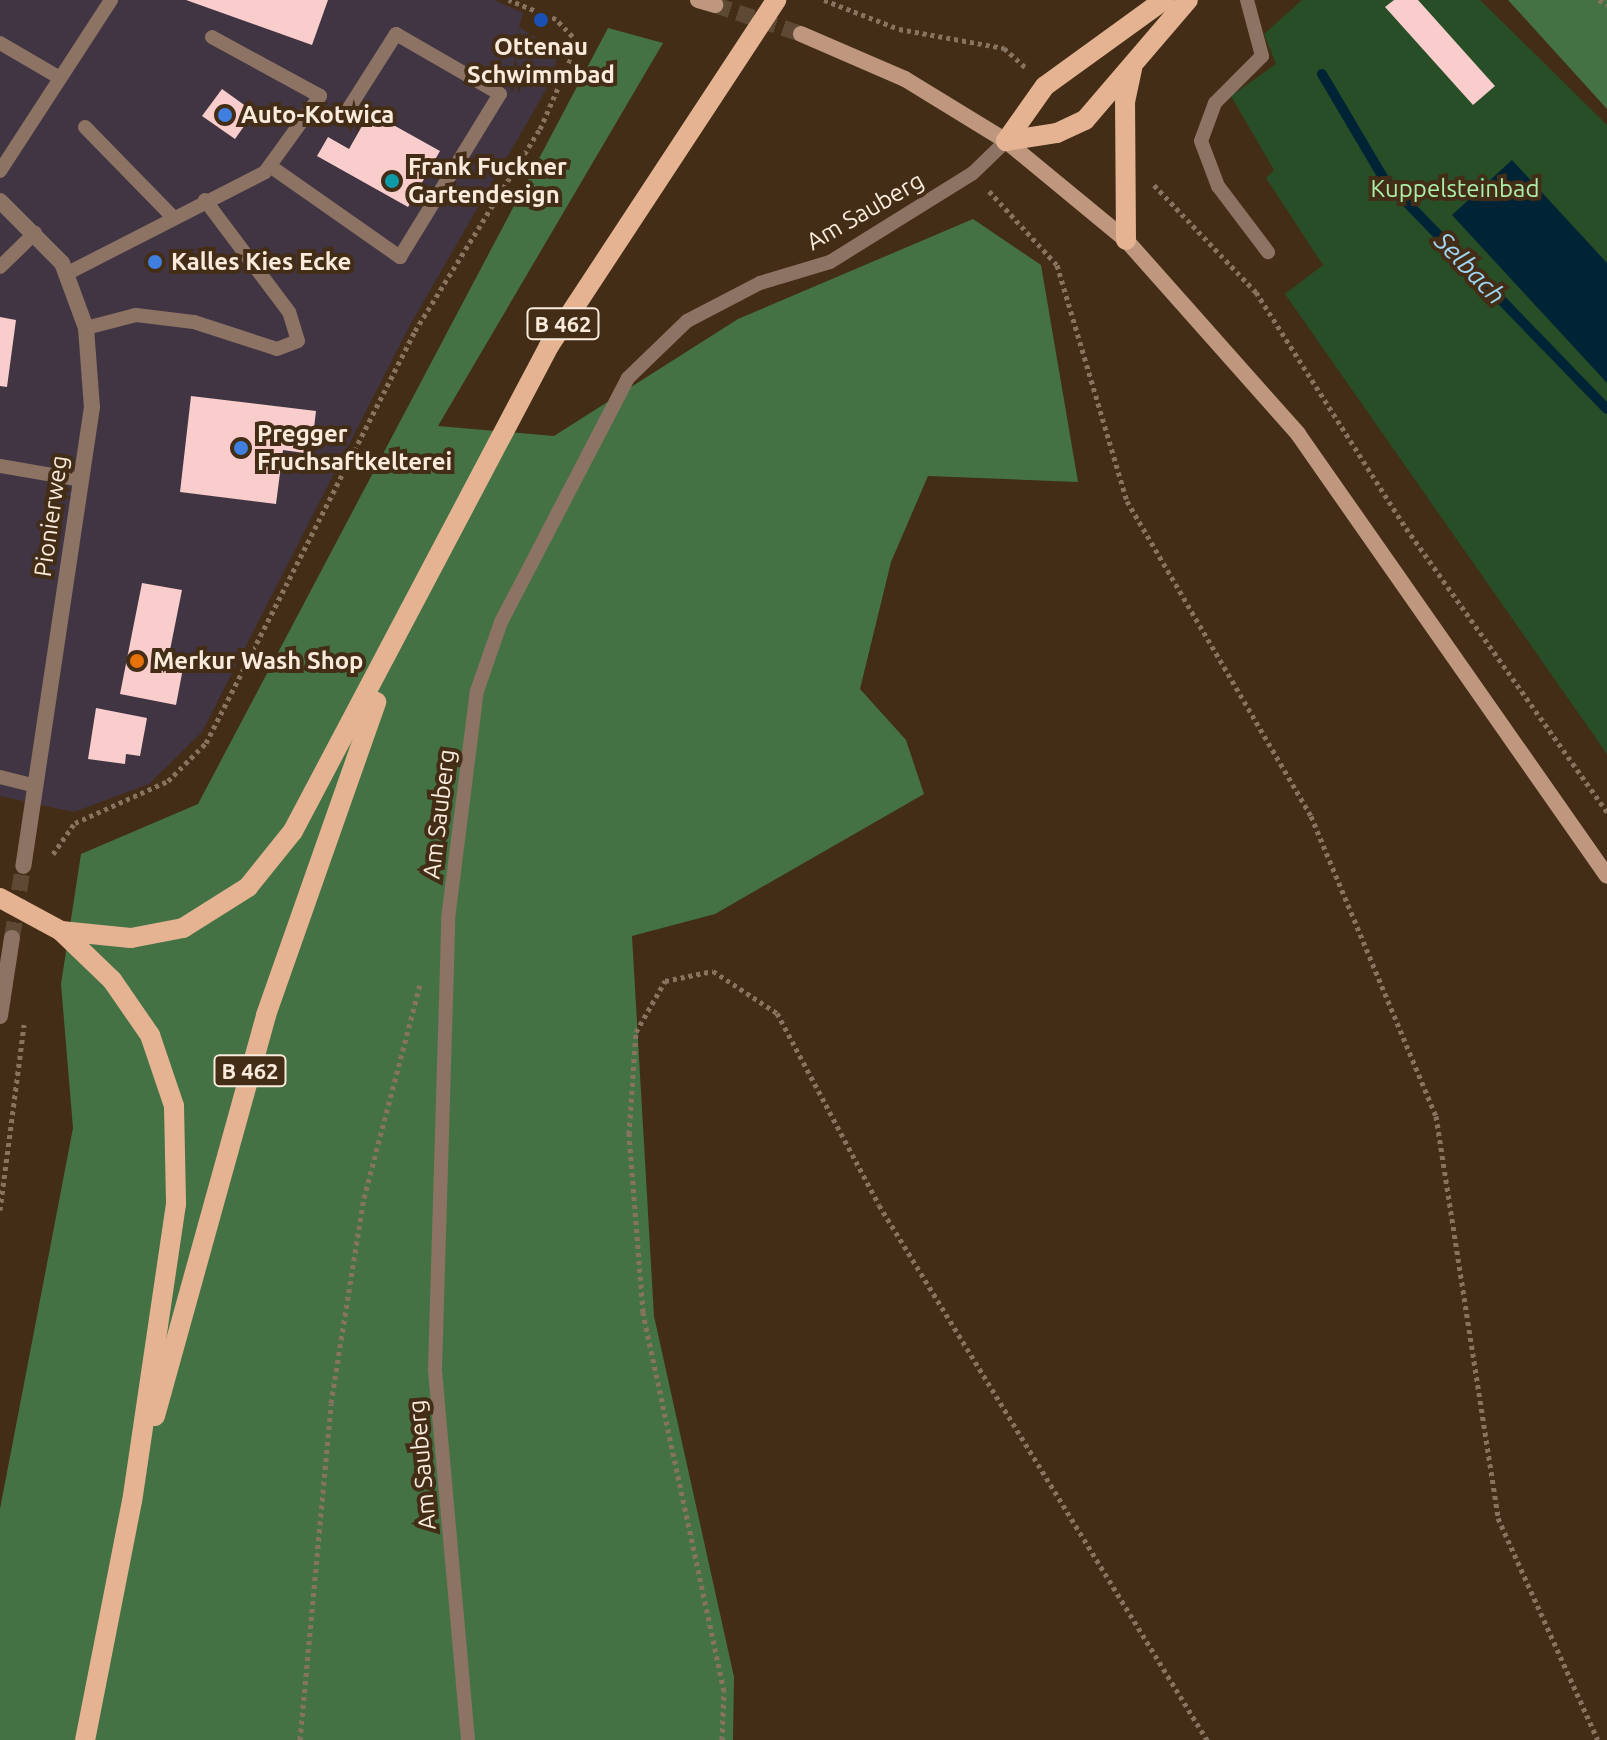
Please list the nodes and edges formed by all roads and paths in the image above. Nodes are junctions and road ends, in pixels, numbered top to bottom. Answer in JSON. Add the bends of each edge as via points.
{"nodes":[{"id":1,"x":111,"y":0,"type":"edge"},
{"id":2,"x":509,"y":0,"type":"edge"},
{"id":3,"x":698,"y":0,"type":"edge"},
{"id":4,"x":776,"y":0,"type":"edge"},
{"id":5,"x":824,"y":0,"type":"edge"},
{"id":6,"x":1164,"y":0,"type":"edge"},
{"id":7,"x":1188,"y":0,"type":"edge"},
{"id":8,"x":1247,"y":0,"type":"edge"},
{"id":9,"x":1599,"y":0,"type":"edge"},
{"id":10,"x":715,"y":5,"type":"dead end"},
{"id":11,"x":1607,"y":5,"type":"edge"},
{"id":12,"x":801,"y":34,"type":"tunnel mouth"},
{"id":13,"x":212,"y":37,"type":"dead end"},
{"id":14,"x":0,"y":43,"type":"edge"},
{"id":15,"x":1133,"y":64,"type":"junction"},
{"id":16,"x":60,"y":78,"type":"junction"},
{"id":17,"x":1045,"y":86,"type":"junction"},
{"id":18,"x":312,"y":108,"type":"junction"},
{"id":19,"x":85,"y":127,"type":"dead end"},
{"id":20,"x":1006,"y":141,"type":"junction"},
{"id":21,"x":1123,"y":153,"type":"junction"},
{"id":22,"x":270,"y":166,"type":"junction"},
{"id":23,"x":0,"y":171,"type":"edge"},
{"id":24,"x":973,"y":173,"type":"junction"},
{"id":25,"x":205,"y":200,"type":"junction"},
{"id":26,"x":0,"y":201,"type":"edge"},
{"id":27,"x":172,"y":216,"type":"junction"},
{"id":28,"x":35,"y":233,"type":"junction"},
{"id":29,"x":1126,"y":240,"type":"junction"},
{"id":30,"x":1268,"y":252,"type":"dead end"},
{"id":31,"x":0,"y":267,"type":"edge"},
{"id":32,"x":66,"y":274,"type":"junction"},
{"id":33,"x":86,"y":328,"type":"junction"},
{"id":34,"x":0,"y":466,"type":"edge"},
{"id":35,"x":81,"y":480,"type":"junction"},
{"id":36,"x":395,"y":650,"type":"junction"},
{"id":37,"x":0,"y":777,"type":"edge"},
{"id":38,"x":35,"y":786,"type":"junction"},
{"id":39,"x":1607,"y":812,"type":"edge"},
{"id":40,"x":54,"y":850,"type":"dead end"},
{"id":41,"x":23,"y":866,"type":"tunnel mouth"},
{"id":42,"x":1607,"y":876,"type":"edge"},
{"id":43,"x":0,"y":898,"type":"edge"},
{"id":44,"x":61,"y":931,"type":"junction"},
{"id":45,"x":12,"y":938,"type":"tunnel mouth"},
{"id":46,"x":424,"y":969,"type":"dead end"},
{"id":47,"x":0,"y":1016,"type":"edge"},
{"id":48,"x":132,"y":1501,"type":"junction"},
{"id":49,"x":85,"y":1740,"type":"edge"},
{"id":50,"x":300,"y":1740,"type":"edge"},
{"id":51,"x":468,"y":1740,"type":"edge"},
{"id":52,"x":722,"y":1740,"type":"edge"},
{"id":53,"x":1207,"y":1740,"type":"edge"},
{"id":54,"x":1598,"y":1740,"type":"edge"}],
"edges":[{"from":1,"to":16,"type":"lane"},
{"from":2,"to":40,"type":"path","via":[[556,19],[578,42],[540,129],[415,331],[206,743],[168,781],[75,823]]},
{"from":3,"to":10,"type":"main road"},
{"from":4,"to":36,"type":"main road","number":"B 462","via":[[549,346]]},
{"from":5,"to":17,"type":"path","via":[[899,29],[1004,48]]},
{"from":6,"to":17,"type":"main road"},
{"from":7,"to":15,"type":"main road"},
{"from":8,"to":30,"type":"lane","via":[[1262,56],[1215,103],[1201,141],[1218,186]]},
{"from":9,"to":11,"type":"path"},
{"from":12,"to":20,"type":"main road","via":[[905,79]]},
{"from":13,"to":18,"type":"lane","via":[[320,96]]},
{"from":14,"to":16,"type":"lane"},
{"from":15,"to":20,"type":"main road","via":[[1085,120]]},
{"from":15,"to":21,"type":"main road"},
{"from":16,"to":23,"type":"lane"},
{"from":17,"to":20,"type":"main road"},
{"from":18,"to":22,"type":"lane"},
{"from":18,"to":22,"type":"lane","via":[[342,119],[396,34],[500,94],[400,257]]},
{"from":19,"to":27,"type":"lane"},
{"from":20,"to":24,"type":"lane","name":"Am Sauberg"},
{"from":20,"to":29,"type":"main road"},
{"from":21,"to":29,"type":"main road","via":[[1131,201]]},
{"from":21,"to":39,"type":"path","via":[[1256,292],[1406,528]]},
{"from":22,"to":25,"type":"lane"},
{"from":24,"to":51,"type":"lane","name":"Am Sauberg","via":[[830,262],[760,283],[687,321],[628,378],[501,622],[477,691],[448,919],[435,1369]]},
{"from":24,"to":54,"type":"path","via":[[1057,265],[1127,501],[1311,816],[1436,1116],[1498,1518]]},
{"from":25,"to":27,"type":"lane"},
{"from":25,"to":33,"type":"lane","via":[[289,312],[298,341],[277,349],[194,322],[136,315]]},
{"from":26,"to":28,"type":"street","name":"Pionierweg"},
{"from":27,"to":32,"type":"lane"},
{"from":28,"to":31,"type":"lane"},
{"from":28,"to":32,"type":"street","name":"Pionierweg"},
{"from":29,"to":42,"type":"main road","via":[[1298,434]]},
{"from":32,"to":33,"type":"street","name":"Pionierweg"},
{"from":33,"to":35,"type":"street","name":"Pionierweg","via":[[92,407]]},
{"from":34,"to":35,"type":"lane"},
{"from":35,"to":38,"type":"street","name":"Pionierweg"},
{"from":36,"to":44,"type":"main road","via":[[293,831],[248,887],[183,928],[131,938]]},
{"from":36,"to":48,"type":"main road","number":"B 462","via":[[266,1015]]},
{"from":37,"to":38,"type":"lane"},
{"from":38,"to":41,"type":"street","name":"Pionierweg"},
{"from":43,"to":44,"type":"main road"},
{"from":44,"to":48,"type":"main road","via":[[112,980],[150,1035],[174,1106],[176,1204]]},
{"from":45,"to":47,"type":"street"},
{"from":46,"to":50,"type":"path","via":[[361,1214],[313,1550]]},
{"from":48,"to":49,"type":"main road","number":"B 462"},
{"from":52,"to":53,"type":"path","via":[[724,1691],[643,1312],[629,1134],[636,1032],[665,981],[713,971],[777,1013],[879,1205]]}]}
